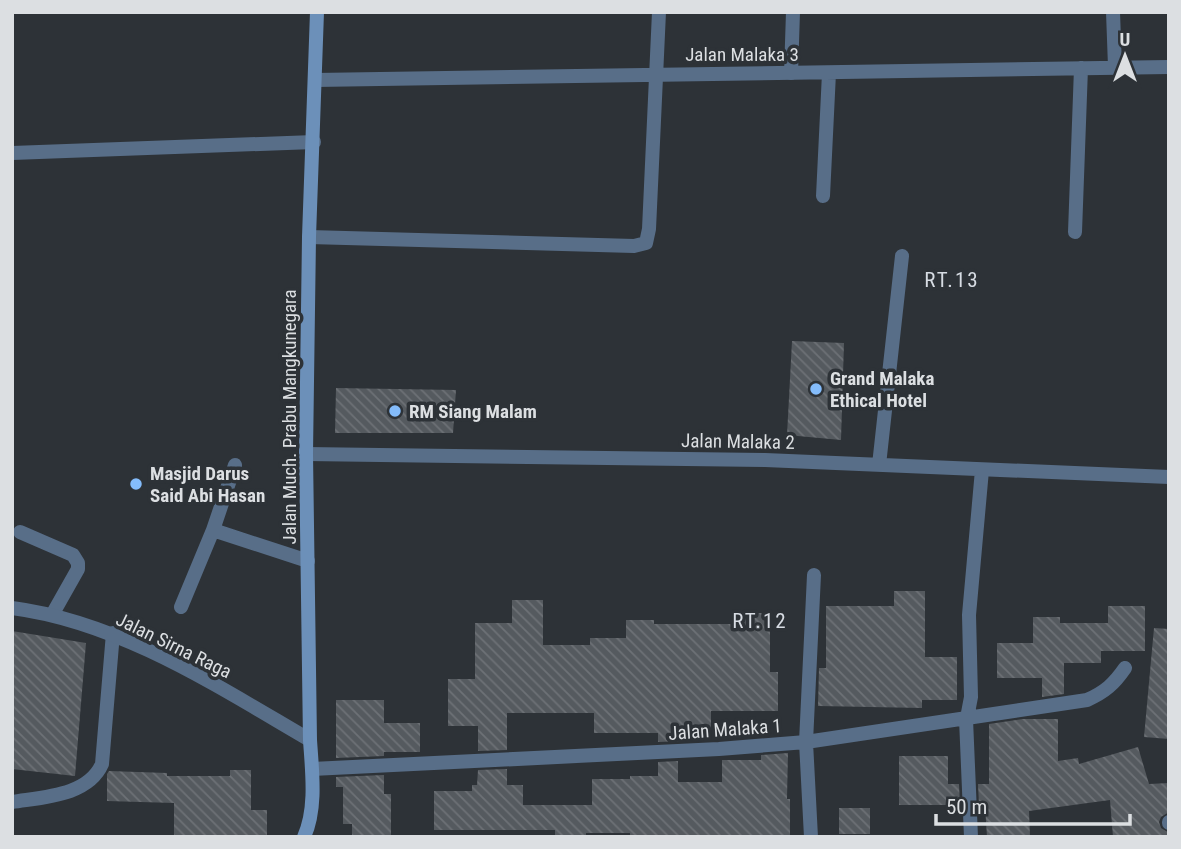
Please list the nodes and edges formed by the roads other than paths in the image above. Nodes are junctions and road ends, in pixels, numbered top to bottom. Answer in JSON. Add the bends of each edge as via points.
{"nodes":[{"id":1,"x":317,"y":12,"type":"edge"},
{"id":2,"x":659,"y":12,"type":"edge"},
{"id":3,"x":793,"y":12,"type":"edge"},
{"id":4,"x":1113,"y":12,"type":"edge"},
{"id":5,"x":1115,"y":67,"type":"junction"},
{"id":6,"x":1169,"y":67,"type":"edge"},
{"id":7,"x":1081,"y":68,"type":"junction"},
{"id":8,"x":791,"y":73,"type":"junction"},
{"id":9,"x":830,"y":73,"type":"junction"},
{"id":10,"x":658,"y":74,"type":"junction"},
{"id":11,"x":315,"y":80,"type":"junction"},
{"id":12,"x":314,"y":142,"type":"junction"},
{"id":13,"x":12,"y":153,"type":"edge"},
{"id":14,"x":823,"y":195,"type":"dead end"},
{"id":15,"x":1075,"y":232,"type":"dead end"},
{"id":16,"x":309,"y":237,"type":"junction"},
{"id":17,"x":902,"y":256,"type":"dead end"},
{"id":18,"x":306,"y":454,"type":"junction"},
{"id":19,"x":236,"y":465,"type":"dead end"},
{"id":20,"x":879,"y":465,"type":"junction"},
{"id":21,"x":982,"y":470,"type":"junction"},
{"id":22,"x":1169,"y":477,"type":"edge"},
{"id":23,"x":214,"y":530,"type":"junction"},
{"id":24,"x":20,"y":532,"type":"dead end"},
{"id":25,"x":308,"y":561,"type":"junction"},
{"id":26,"x":814,"y":575,"type":"dead end"},
{"id":27,"x":181,"y":607,"type":"dead end"},
{"id":28,"x":12,"y":608,"type":"edge"},
{"id":29,"x":52,"y":615,"type":"junction"},
{"id":30,"x":113,"y":634,"type":"junction"},
{"id":31,"x":1125,"y":668,"type":"dead end"},
{"id":32,"x":966,"y":719,"type":"junction"},
{"id":33,"x":310,"y":740,"type":"junction"},
{"id":34,"x":806,"y":743,"type":"junction"},
{"id":35,"x":312,"y":769,"type":"junction"},
{"id":36,"x":12,"y":802,"type":"edge"},
{"id":37,"x":310,"y":822,"type":"junction"},
{"id":38,"x":304,"y":837,"type":"edge"},
{"id":39,"x":317,"y":837,"type":"edge"},
{"id":40,"x":811,"y":837,"type":"edge"},
{"id":41,"x":971,"y":837,"type":"edge"}],
"edges":[{"from":1,"to":11,"type":"main road","name":"Jalan Much. Prabu Mangkunegara"},
{"from":2,"to":10,"type":"street"},
{"from":3,"to":8,"type":"street"},
{"from":4,"to":5,"type":"street"},
{"from":5,"to":6,"type":"street","name":"Jalan Malaka 3"},
{"from":5,"to":7,"type":"street","name":"Jalan Malaka 3"},
{"from":7,"to":9,"type":"street","name":"Jalan Malaka 3"},
{"from":7,"to":15,"type":"street"},
{"from":8,"to":9,"type":"street","name":"Jalan Malaka 3"},
{"from":8,"to":10,"type":"street","name":"Jalan Malaka 3"},
{"from":9,"to":14,"type":"street"},
{"from":10,"to":11,"type":"street","name":"Jalan Malaka 3"},
{"from":10,"to":16,"type":"street","via":[[646,243]]},
{"from":11,"to":12,"type":"main road","name":"Jalan Much. Prabu Mangkunegara"},
{"from":12,"to":13,"type":"street"},
{"from":12,"to":16,"type":"main road","name":"Jalan Much. Prabu Mangkunegara"},
{"from":16,"to":18,"type":"main road","name":"Jalan Much. Prabu Mangkunegara"},
{"from":17,"to":20,"type":"street"},
{"from":18,"to":20,"type":"street","name":"Jalan Malaka 2"},
{"from":18,"to":25,"type":"main road","name":"Jalan Much. Prabu Mangkunegara"},
{"from":19,"to":23,"type":"street"},
{"from":20,"to":21,"type":"street","name":"Jalan Malaka 2"},
{"from":21,"to":22,"type":"street","name":"Jalan Malaka 2"},
{"from":21,"to":32,"type":"street","via":[[969,615],[971,697]]},
{"from":23,"to":25,"type":"street"},
{"from":23,"to":27,"type":"street"},
{"from":24,"to":29,"type":"street","via":[[73,555],[78,563]]},
{"from":25,"to":33,"type":"main road","name":"Jalan Much. Prabu Mangkunegara"},
{"from":26,"to":34,"type":"street"},
{"from":28,"to":29,"type":"street","name":"Jalan Sirna Raga"},
{"from":29,"to":30,"type":"street","name":"Jalan Sirna Raga"},
{"from":30,"to":33,"type":"street","name":"Jalan Sirna Raga"},
{"from":30,"to":36,"type":"street","via":[[102,764],[96,776],[64,793]]},
{"from":31,"to":32,"type":"street","name":"Jalan Malaka 1","via":[[1114,685],[1087,700]]},
{"from":32,"to":34,"type":"street","name":"Jalan Malaka 1"},
{"from":32,"to":41,"type":"street"},
{"from":33,"to":35,"type":"main road","name":"Jalan Much. Prabu Mangkunegara"},
{"from":34,"to":35,"type":"street","name":"Jalan Malaka 1"},
{"from":34,"to":40,"type":"street"},
{"from":35,"to":37,"type":"main road","name":"Jalan Much. Prabu Mangkunegara"},
{"from":37,"to":38,"type":"main road","name":"Jalan Much. Prabu Mangkunegara"},
{"from":37,"to":39,"type":"main road","name":"Jalan Much. Prabu Mangkunegara"}]}
